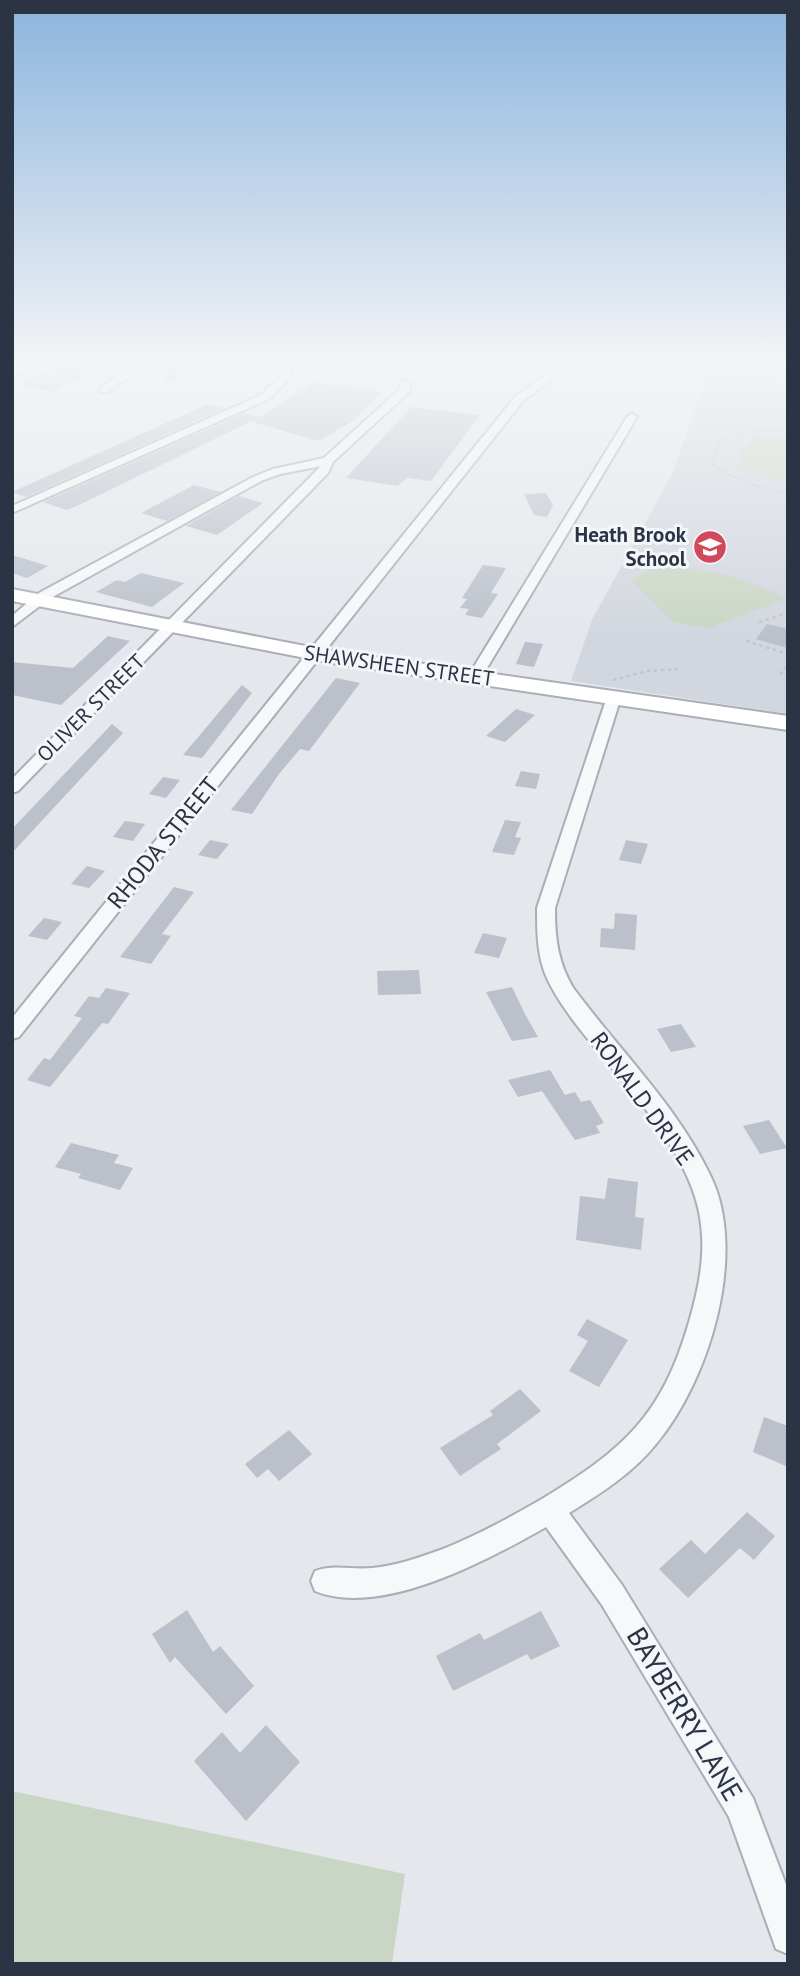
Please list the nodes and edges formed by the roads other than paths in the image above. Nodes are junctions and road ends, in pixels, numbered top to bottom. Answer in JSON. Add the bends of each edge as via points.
{"nodes":[{"id":1,"x":137,"y":454,"type":"edge"},
{"id":2,"x":336,"y":454,"type":"edge"},
{"id":3,"x":475,"y":454,"type":"edge"},
{"id":4,"x":609,"y":454,"type":"edge"},
{"id":5,"x":328,"y":461,"type":"junction"},
{"id":6,"x":12,"y":510,"type":"edge"},
{"id":7,"x":12,"y":594,"type":"edge"},
{"id":8,"x":39,"y":600,"type":"junction"},
{"id":9,"x":12,"y":623,"type":"edge"},
{"id":10,"x":171,"y":627,"type":"junction"},
{"id":11,"x":314,"y":654,"type":"junction"},
{"id":12,"x":474,"y":678,"type":"junction"},
{"id":13,"x":614,"y":697,"type":"junction"},
{"id":14,"x":788,"y":723,"type":"edge"},
{"id":15,"x":12,"y":788,"type":"edge"},
{"id":16,"x":12,"y":1032,"type":"edge"},
{"id":17,"x":549,"y":1509,"type":"junction"},
{"id":18,"x":325,"y":1581,"type":"dead end"},
{"id":19,"x":788,"y":1937,"type":"edge"}],
"edges":[{"from":1,"to":6,"type":"street"},
{"from":2,"to":5,"type":"street","name":"OLIVER STREET"},
{"from":3,"to":11,"type":"street","name":"RHODA STREET"},
{"from":4,"to":12,"type":"street"},
{"from":5,"to":8,"type":"street","via":[[257,479]]},
{"from":5,"to":10,"type":"street","name":"OLIVER STREET","via":[[324,471]]},
{"from":7,"to":8,"type":"main road","name":"SHAWSHEEN STREET"},
{"from":8,"to":9,"type":"street"},
{"from":8,"to":10,"type":"main road","name":"SHAWSHEEN STREET"},
{"from":10,"to":11,"type":"main road","name":"SHAWSHEEN STREET"},
{"from":10,"to":15,"type":"street","name":"OLIVER STREET"},
{"from":11,"to":12,"type":"main road","name":"SHAWSHEEN STREET"},
{"from":11,"to":16,"type":"street","name":"RHODA STREET"},
{"from":12,"to":13,"type":"main road","name":"SHAWSHEEN STREET"},
{"from":13,"to":14,"type":"main road","name":"SHAWSHEEN STREET"},
{"from":13,"to":17,"type":"street","name":"RONALD DRIVE","via":[[546,908],[546,943],[566,993],[684,1150],[711,1206],[714,1264],[681,1387],[634,1449]]},
{"from":17,"to":18,"type":"street","name":"RONALD DRIVE","via":[[473,1551],[419,1572],[381,1581]]},
{"from":17,"to":19,"type":"street","name":"BAYBERRY LANE","via":[[626,1617],[742,1809]]}]}
